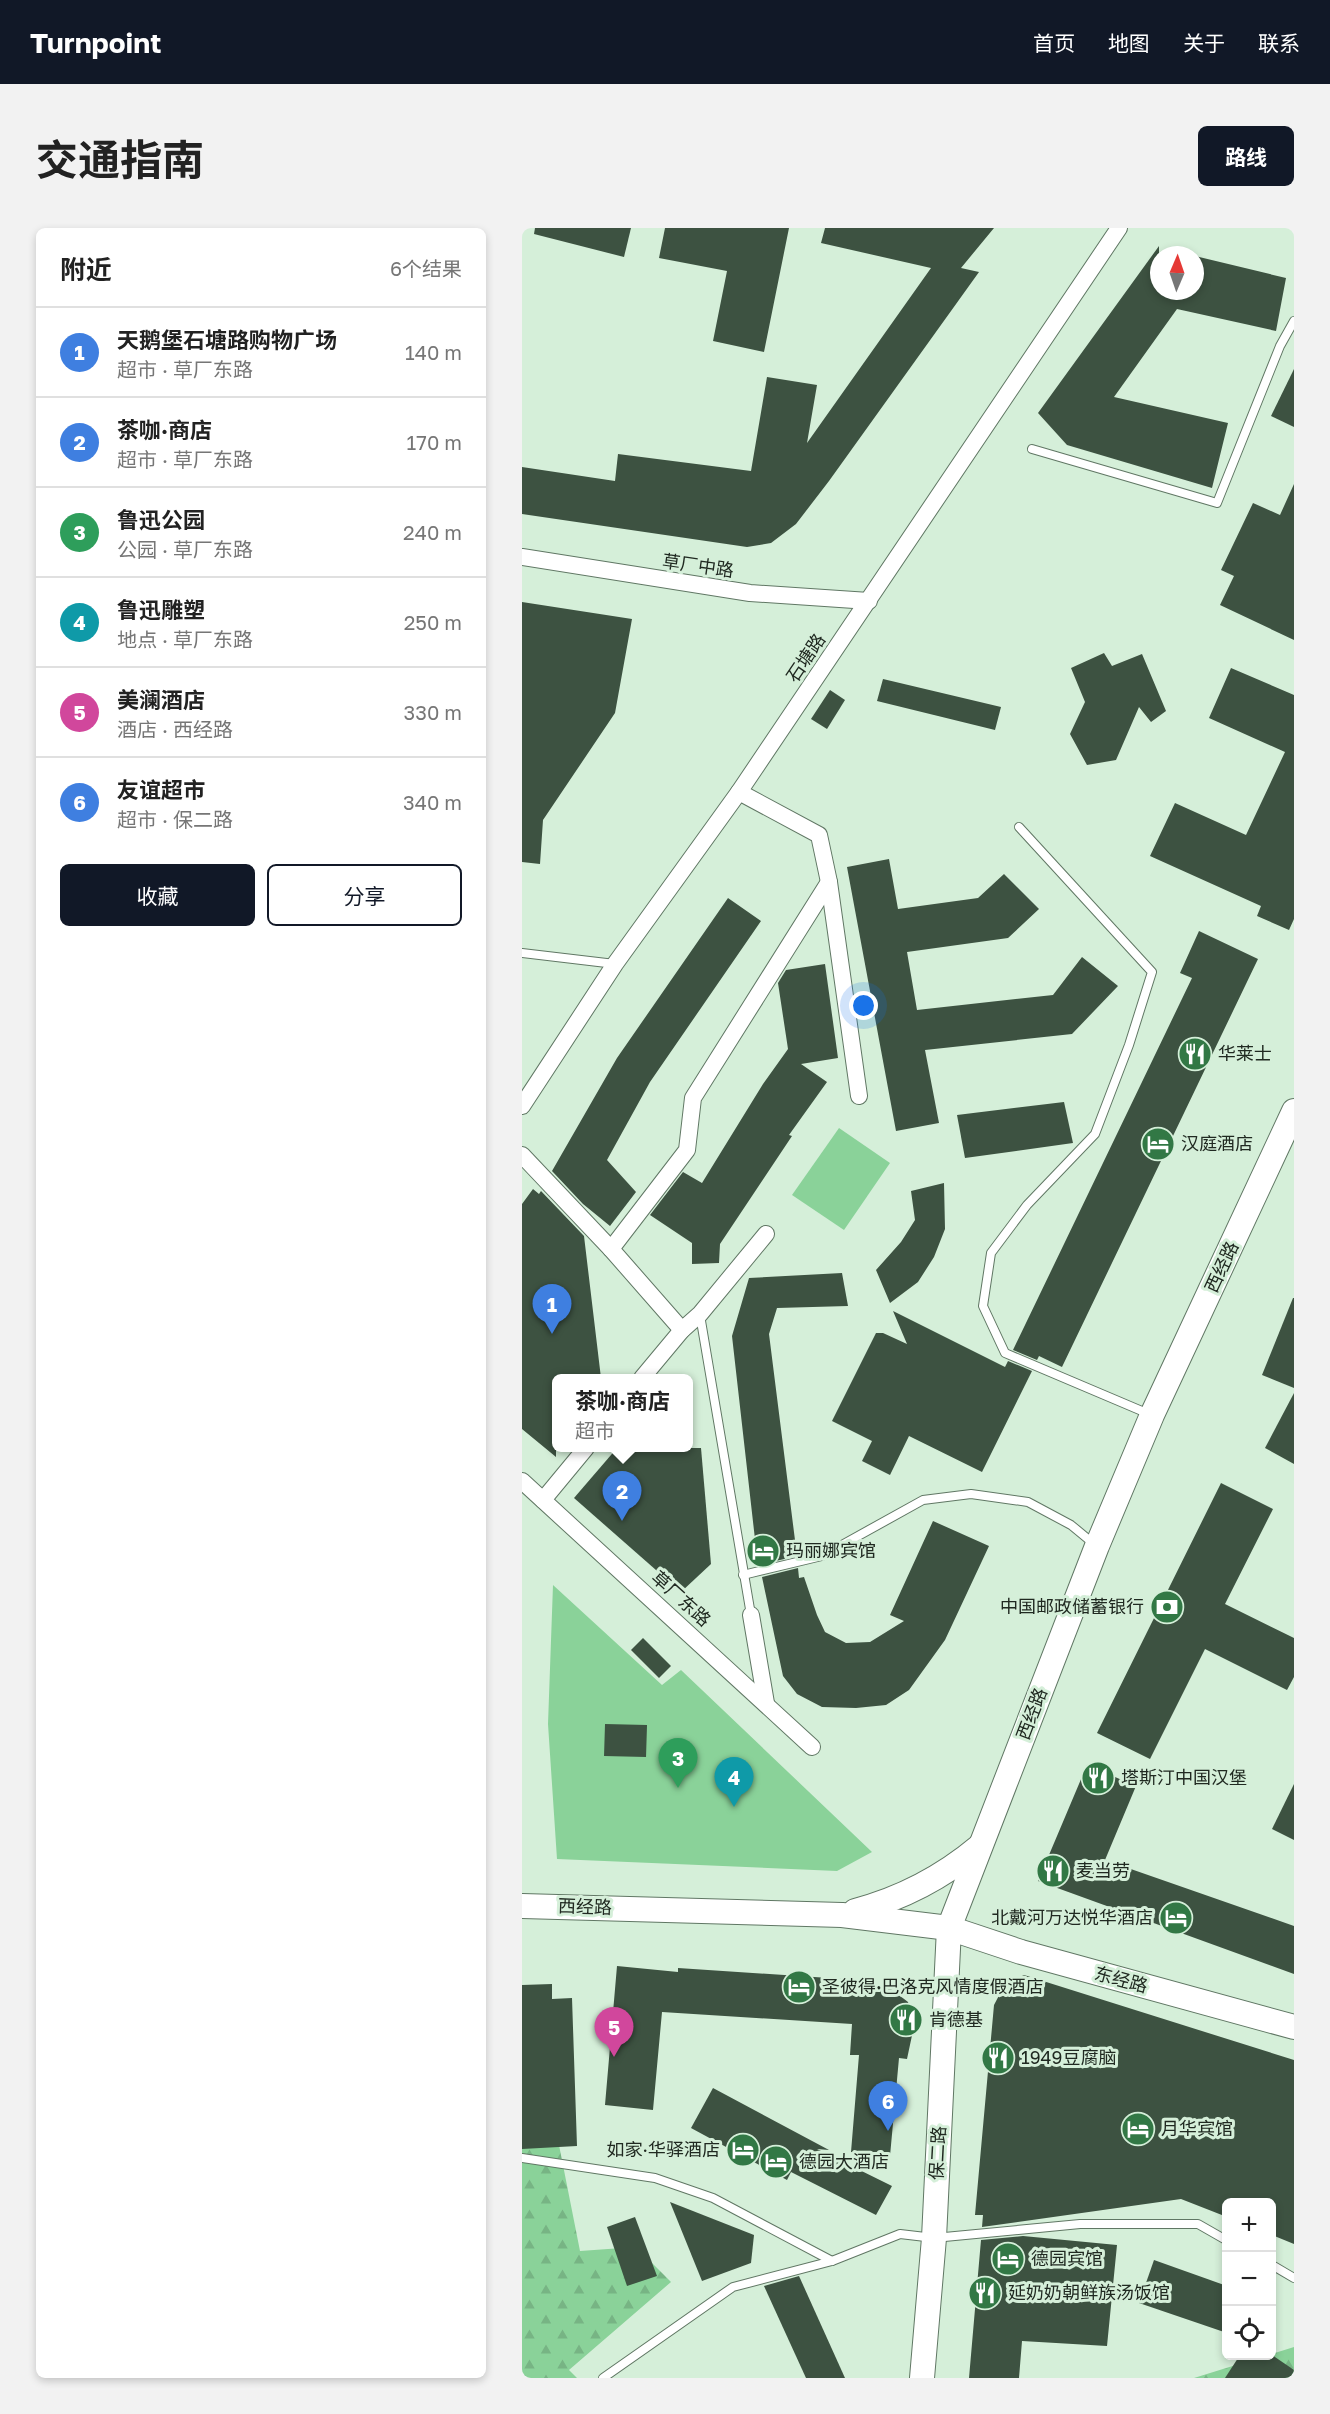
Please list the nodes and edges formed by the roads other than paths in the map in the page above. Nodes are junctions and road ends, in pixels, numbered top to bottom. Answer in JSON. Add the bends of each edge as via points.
{"nodes":[{"id":1,"x":1119,"y":228,"type":"edge"},
{"id":2,"x":1294,"y":321,"type":"edge"},
{"id":3,"x":1032,"y":449,"type":"dead end"},
{"id":4,"x":522,"y":557,"type":"edge"},
{"id":5,"x":869,"y":601,"type":"junction"},
{"id":6,"x":739,"y":792,"type":"junction"},
{"id":7,"x":1019,"y":827,"type":"dead end"},
{"id":8,"x":830,"y":882,"type":"junction"},
{"id":9,"x":522,"y":953,"type":"edge"},
{"id":10,"x":615,"y":964,"type":"junction"},
{"id":11,"x":859,"y":1096,"type":"dead end"},
{"id":12,"x":522,"y":1106,"type":"edge"},
{"id":13,"x":1294,"y":1112,"type":"edge"},
{"id":14,"x":522,"y":1155,"type":"edge"},
{"id":15,"x":766,"y":1234,"type":"dead end"},
{"id":16,"x":611,"y":1249,"type":"junction"},
{"id":17,"x":700,"y":1314,"type":"junction"},
{"id":18,"x":682,"y":1330,"type":"junction"},
{"id":19,"x":645,"y":1374,"type":"edge"},
{"id":20,"x":1152,"y":1415,"type":"junction"},
{"id":21,"x":583,"y":1452,"type":"edge"},
{"id":22,"x":522,"y":1481,"type":"edge"},
{"id":23,"x":543,"y":1500,"type":"junction"},
{"id":24,"x":1097,"y":1546,"type":"junction"},
{"id":25,"x":743,"y":1575,"type":"junction"},
{"id":26,"x":751,"y":1615,"type":"joint"},
{"id":27,"x":766,"y":1703,"type":"junction"},
{"id":28,"x":812,"y":1747,"type":"dead end"},
{"id":29,"x":981,"y":1844,"type":"junction"},
{"id":30,"x":522,"y":1906,"type":"edge"},
{"id":31,"x":842,"y":1915,"type":"junction"},
{"id":32,"x":949,"y":1928,"type":"junction"},
{"id":33,"x":1294,"y":2027,"type":"edge"},
{"id":34,"x":522,"y":2158,"type":"edge"},
{"id":35,"x":1222,"y":2237,"type":"edge"},
{"id":36,"x":933,"y":2238,"type":"junction"},
{"id":37,"x":832,"y":2261,"type":"junction"},
{"id":38,"x":1276,"y":2267,"type":"edge"},
{"id":39,"x":1294,"y":2278,"type":"edge"},
{"id":40,"x":603,"y":2378,"type":"edge"},
{"id":41,"x":922,"y":2378,"type":"edge"}],
"edges":[{"from":1,"to":5,"type":"street","name":"石塘路"},
{"from":2,"to":3,"type":"lane","via":[[1280,346],[1217,503]]},
{"from":4,"to":5,"type":"street","name":"草厂中路","via":[[750,593]]},
{"from":5,"to":6,"type":"street","name":"石塘路"},
{"from":6,"to":8,"type":"street","via":[[819,835]]},
{"from":6,"to":10,"type":"street","name":"石塘路"},
{"from":7,"to":20,"type":"lane","via":[[1152,972],[1095,1134],[1027,1205],[991,1253],[983,1306],[1005,1353]]},
{"from":8,"to":11,"type":"street"},
{"from":8,"to":16,"type":"street","via":[[693,1098],[687,1150]]},
{"from":9,"to":10,"type":"lane"},
{"from":10,"to":12,"type":"street","name":"石塘路"},
{"from":13,"to":20,"type":"main road","name":"西经路"},
{"from":14,"to":16,"type":"street"},
{"from":15,"to":17,"type":"street"},
{"from":16,"to":18,"type":"street"},
{"from":17,"to":18,"type":"street"},
{"from":17,"to":25,"type":"lane"},
{"from":18,"to":19,"type":"street"},
{"from":20,"to":24,"type":"main road","name":"西经路"},
{"from":21,"to":23,"type":"street"},
{"from":22,"to":23,"type":"street","name":"草厂东路"},
{"from":23,"to":27,"type":"street","name":"草厂东路"},
{"from":24,"to":25,"type":"lane","via":[[1028,1502],[971,1494],[923,1500],[822,1556]]},
{"from":24,"to":29,"type":"main road","name":"西经路"},
{"from":25,"to":26,"type":"lane"},
{"from":26,"to":27,"type":"street"},
{"from":27,"to":28,"type":"street","name":"草厂东路"},
{"from":29,"to":31,"type":"main road","via":[[964,1859],[885,1904]]},
{"from":29,"to":32,"type":"main road","name":"西经路"},
{"from":30,"to":31,"type":"main road","name":"西经路"},
{"from":31,"to":32,"type":"main road","name":"西经路"},
{"from":32,"to":33,"type":"main road","name":"东经路","via":[[1021,1952]]},
{"from":32,"to":36,"type":"main road","name":"保二路"},
{"from":34,"to":37,"type":"lane","via":[[655,2178],[713,2198]]},
{"from":35,"to":36,"type":"lane","via":[[1198,2224],[1080,2224]]},
{"from":36,"to":37,"type":"lane","via":[[900,2234]]},
{"from":36,"to":41,"type":"main road","name":"保二路"},
{"from":37,"to":40,"type":"lane","via":[[733,2288]]},
{"from":38,"to":39,"type":"lane"}]}
